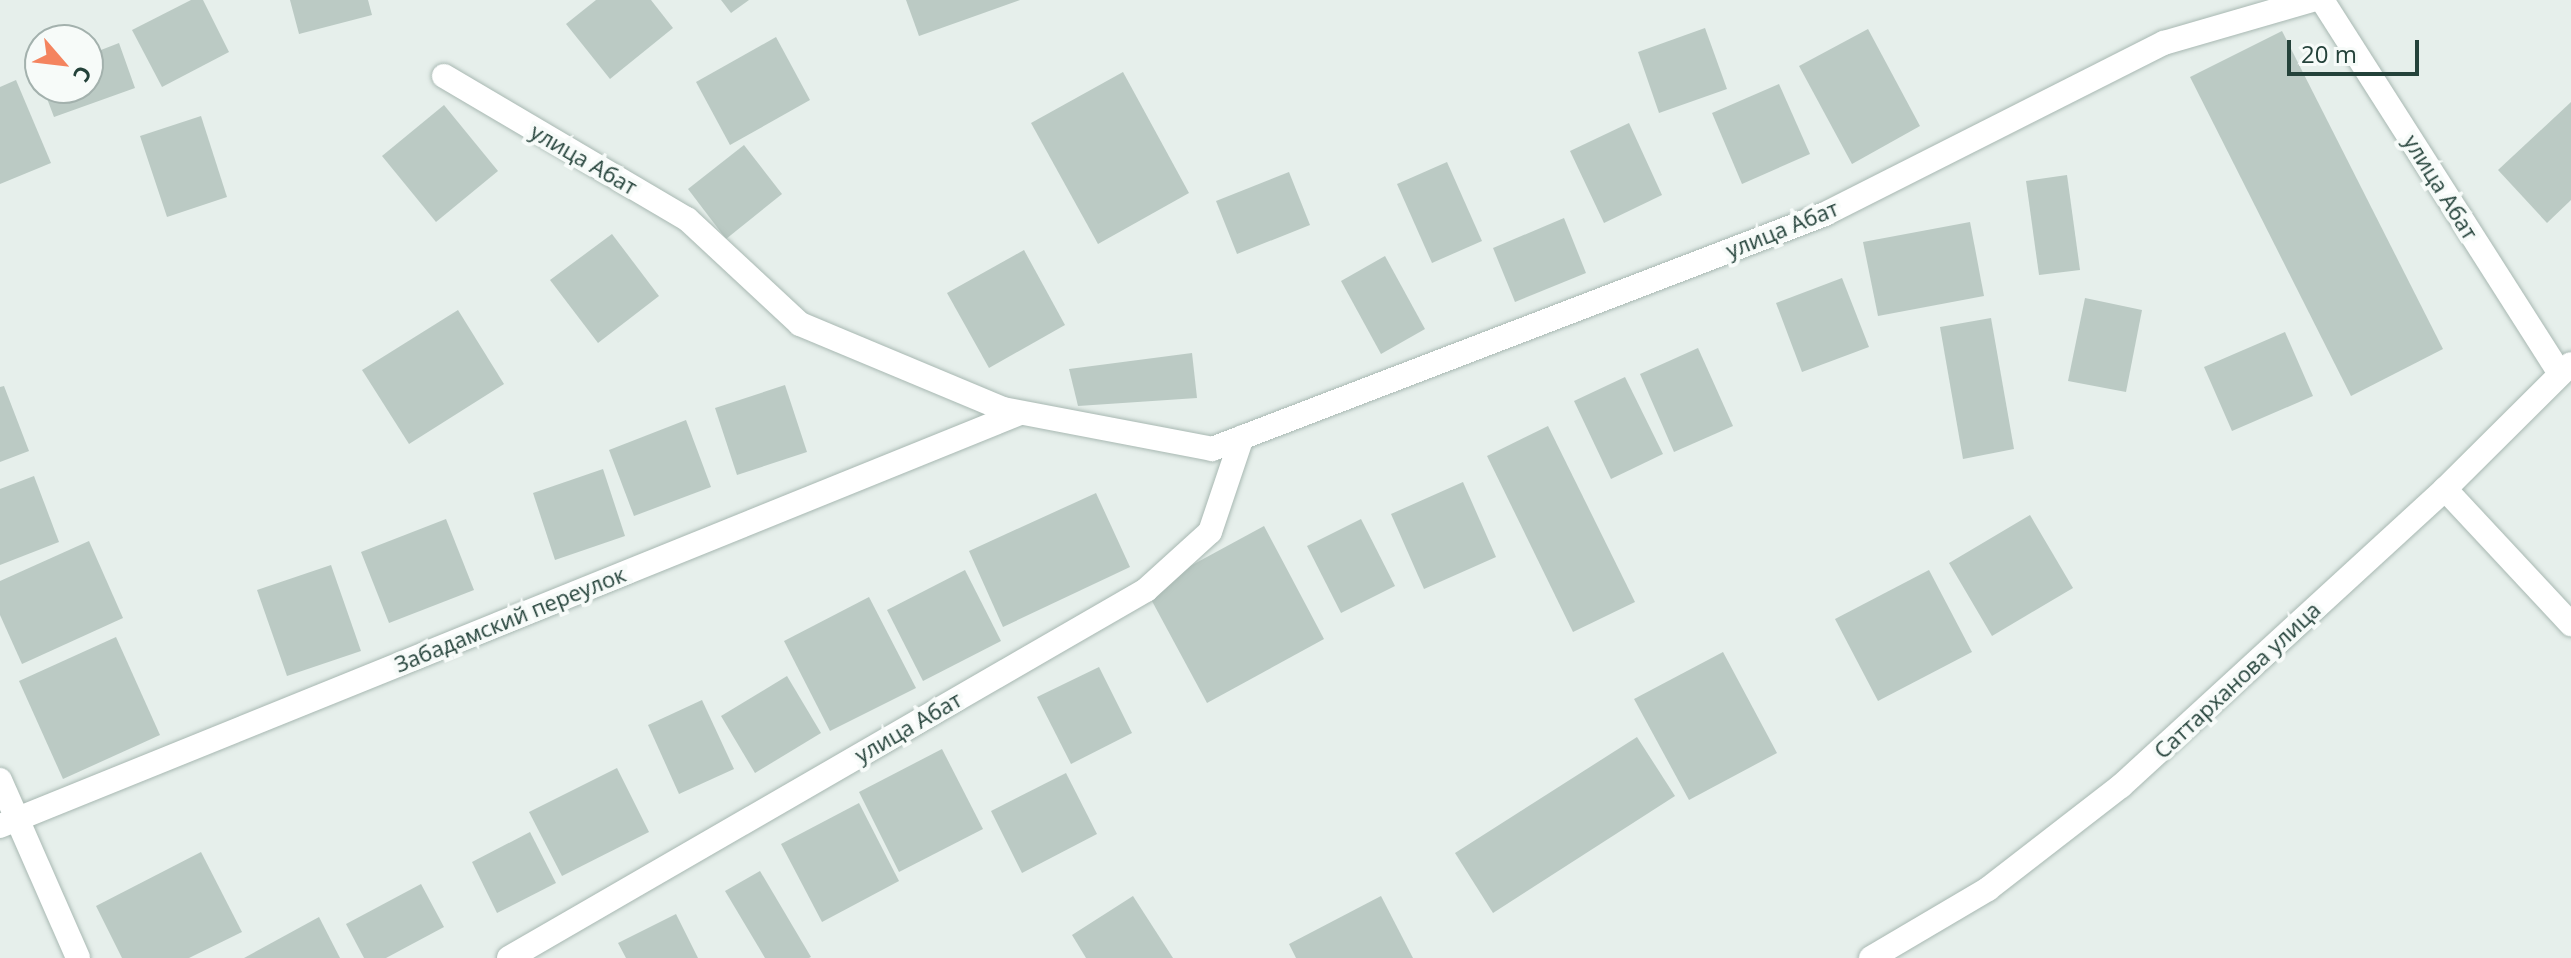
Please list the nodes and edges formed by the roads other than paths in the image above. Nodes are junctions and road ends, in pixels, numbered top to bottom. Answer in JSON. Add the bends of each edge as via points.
{"nodes":[{"id":1,"x":2312,"y":0,"type":"edge"},
{"id":2,"x":2322,"y":0,"type":"edge"},
{"id":3,"x":444,"y":76,"type":"dead end"},
{"id":4,"x":2566,"y":369,"type":"edge"},
{"id":5,"x":1020,"y":413,"type":"junction"},
{"id":6,"x":1242,"y":437,"type":"junction"},
{"id":7,"x":2445,"y":489,"type":"junction"},
{"id":8,"x":2571,"y":624,"type":"edge"},
{"id":9,"x":0,"y":780,"type":"edge"},
{"id":10,"x":8,"y":822,"type":"edge"},
{"id":11,"x":78,"y":958,"type":"edge"},
{"id":12,"x":509,"y":958,"type":"edge"},
{"id":13,"x":1871,"y":958,"type":"edge"}],
"edges":[{"from":1,"to":6,"type":"street","name":"улица Абат","via":[[2164,43],[1825,214]]},
{"from":2,"to":4,"type":"street","name":"улица Абат"},
{"from":3,"to":5,"type":"street","name":"улица Абат","via":[[687,219],[800,324]]},
{"from":4,"to":7,"type":"street","name":"Саттарханова улица"},
{"from":5,"to":6,"type":"street","name":"улица Абат","via":[[1212,449]]},
{"from":5,"to":10,"type":"street","name":"Забадамский переулок"},
{"from":6,"to":12,"type":"street","name":"улица Абат","via":[[1210,532],[1146,590]]},
{"from":7,"to":8,"type":"street"},
{"from":7,"to":13,"type":"street","name":"Саттарханова улица","via":[[2121,786],[1988,889]]},
{"from":9,"to":10,"type":"street"},
{"from":10,"to":11,"type":"street"}]}
